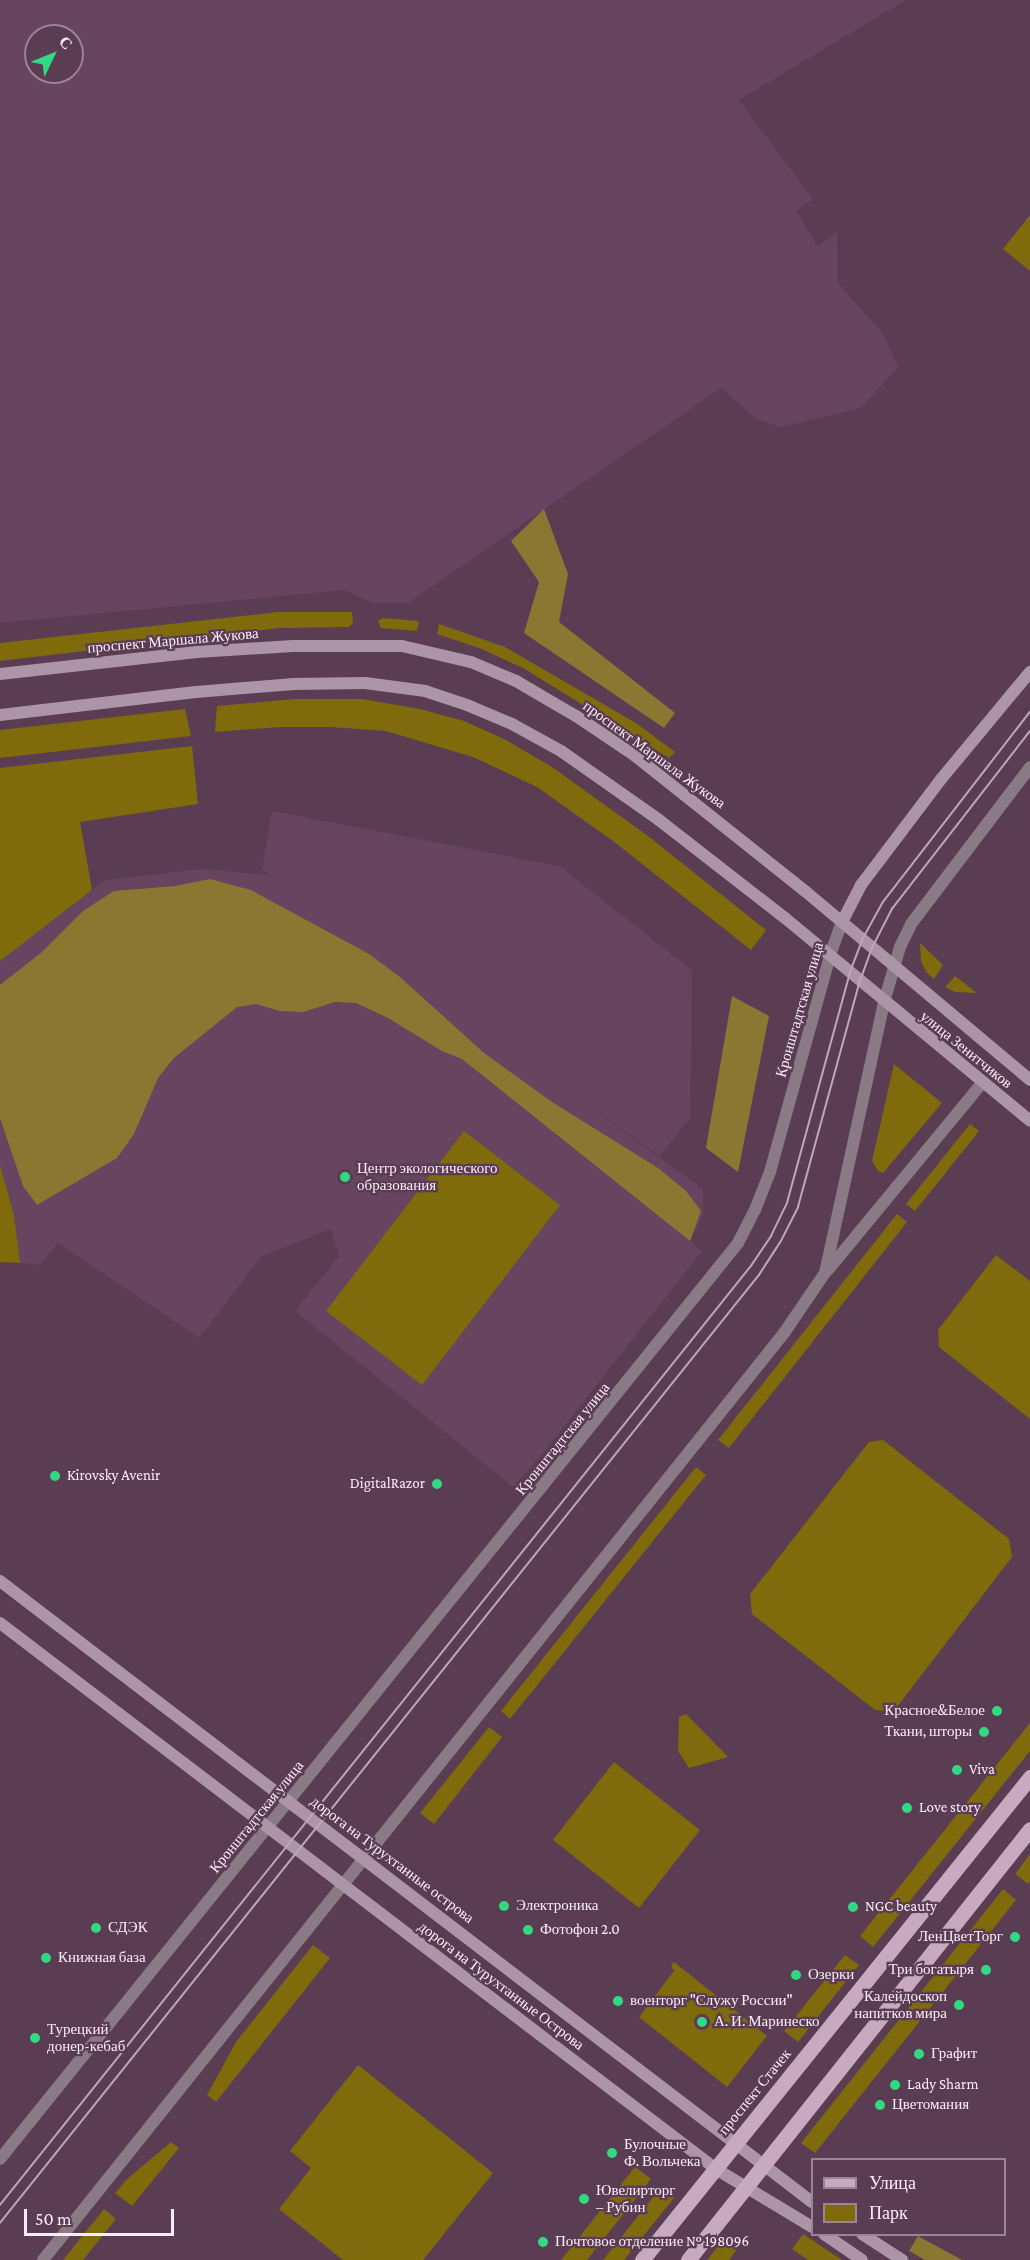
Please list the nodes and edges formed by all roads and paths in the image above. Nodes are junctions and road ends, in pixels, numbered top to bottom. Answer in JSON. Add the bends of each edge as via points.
{"nodes":[{"id":1,"x":1030,"y":672,"type":"edge"},
{"id":2,"x":0,"y":674,"type":"edge"},
{"id":3,"x":0,"y":715,"type":"edge"},
{"id":4,"x":1030,"y":767,"type":"edge"},
{"id":5,"x":842,"y":922,"type":"junction"},
{"id":6,"x":830,"y":955,"type":"junction"},
{"id":7,"x":894,"y":967,"type":"junction"},
{"id":8,"x":884,"y":1002,"type":"junction"},
{"id":9,"x":1030,"y":1080,"type":"edge"},
{"id":10,"x":982,"y":1083,"type":"junction"},
{"id":11,"x":1030,"y":1121,"type":"edge"},
{"id":12,"x":825,"y":1274,"type":"junction"},
{"id":13,"x":0,"y":1581,"type":"edge"},
{"id":14,"x":0,"y":1623,"type":"edge"},
{"id":15,"x":1030,"y":1777,"type":"edge"},
{"id":16,"x":289,"y":1801,"type":"junction"},
{"id":17,"x":268,"y":1827,"type":"junction"},
{"id":18,"x":1030,"y":1829,"type":"edge"},
{"id":19,"x":366,"y":1859,"type":"junction"},
{"id":20,"x":345,"y":1885,"type":"junction"},
{"id":21,"x":737,"y":2142,"type":"junction"},
{"id":22,"x":0,"y":2159,"type":"edge"},
{"id":23,"x":764,"y":2164,"type":"junction"},
{"id":24,"x":716,"y":2169,"type":"junction"},
{"id":25,"x":746,"y":2186,"type":"junction"},
{"id":26,"x":811,"y":2200,"type":"edge"},
{"id":27,"x":811,"y":2226,"type":"edge"},
{"id":28,"x":826,"y":2236,"type":"edge"},
{"id":29,"x":864,"y":2236,"type":"edge"},
{"id":30,"x":44,"y":2260,"type":"edge"},
{"id":31,"x":642,"y":2260,"type":"edge"},
{"id":32,"x":688,"y":2260,"type":"edge"},
{"id":33,"x":862,"y":2260,"type":"edge"},
{"id":34,"x":902,"y":2260,"type":"edge"}],
"edges":[{"from":1,"to":5,"type":"street","name":"Кронштадтская улица","via":[[942,778],[861,885]]},
{"from":2,"to":5,"type":"street","name":"проспект Маршала Жукова","via":[[197,652],[293,646],[402,646],[471,662],[516,681],[634,755]]},
{"from":3,"to":6,"type":"street","via":[[294,684],[365,683],[425,691],[512,724],[561,751],[659,820]]},
{"from":4,"to":7,"type":"street","via":[[911,924]]},
{"from":5,"to":6,"type":"street","name":"Кронштадтская улица"},
{"from":5,"to":7,"type":"street","name":"проспект Маршала Жукова"},
{"from":6,"to":8,"type":"street"},
{"from":6,"to":16,"type":"street","name":"Кронштадтская улица","via":[[770,1172],[738,1243]]},
{"from":7,"to":8,"type":"street"},
{"from":7,"to":9,"type":"street","name":"улица Зенитчиков"},
{"from":8,"to":10,"type":"street","name":"улица Зенитчиков"},
{"from":8,"to":12,"type":"street"},
{"from":10,"to":11,"type":"street","name":"улица Зенитчиков"},
{"from":10,"to":12,"type":"street"},
{"from":12,"to":19,"type":"street","via":[[784,1333]]},
{"from":13,"to":16,"type":"street","name":"дорога на Турухтанные острова"},
{"from":14,"to":17,"type":"street"},
{"from":15,"to":21,"type":"main road","name":"проспект Стачек"},
{"from":16,"to":17,"type":"street","name":"Кронштадтская улица"},
{"from":16,"to":19,"type":"street","name":"дорога на Турухтанные острова"},
{"from":17,"to":20,"type":"street","name":"дорога на Турухтанные Острова"},
{"from":17,"to":22,"type":"street","name":"Кронштадтская улица"},
{"from":18,"to":23,"type":"main road"},
{"from":19,"to":20,"type":"street"},
{"from":19,"to":21,"type":"street","name":"дорога на Турухтанные острова"},
{"from":20,"to":24,"type":"street","name":"дорога на Турухтанные Острова"},
{"from":20,"to":30,"type":"street"},
{"from":21,"to":23,"type":"street","name":"дорога на Турухтанные острова"},
{"from":21,"to":24,"type":"main road","name":"проспект Стачек"},
{"from":23,"to":25,"type":"main road"},
{"from":23,"to":26,"type":"street","name":"дорога на Турухтанные острова"},
{"from":24,"to":25,"type":"street","name":"дорога на Турухтанные Острова"},
{"from":24,"to":31,"type":"main road","name":"проспект Стачек"},
{"from":25,"to":27,"type":"street","name":"дорога на Турухтанные Острова"},
{"from":25,"to":32,"type":"main road"},
{"from":28,"to":33,"type":"street"},
{"from":29,"to":34,"type":"street"}]}
